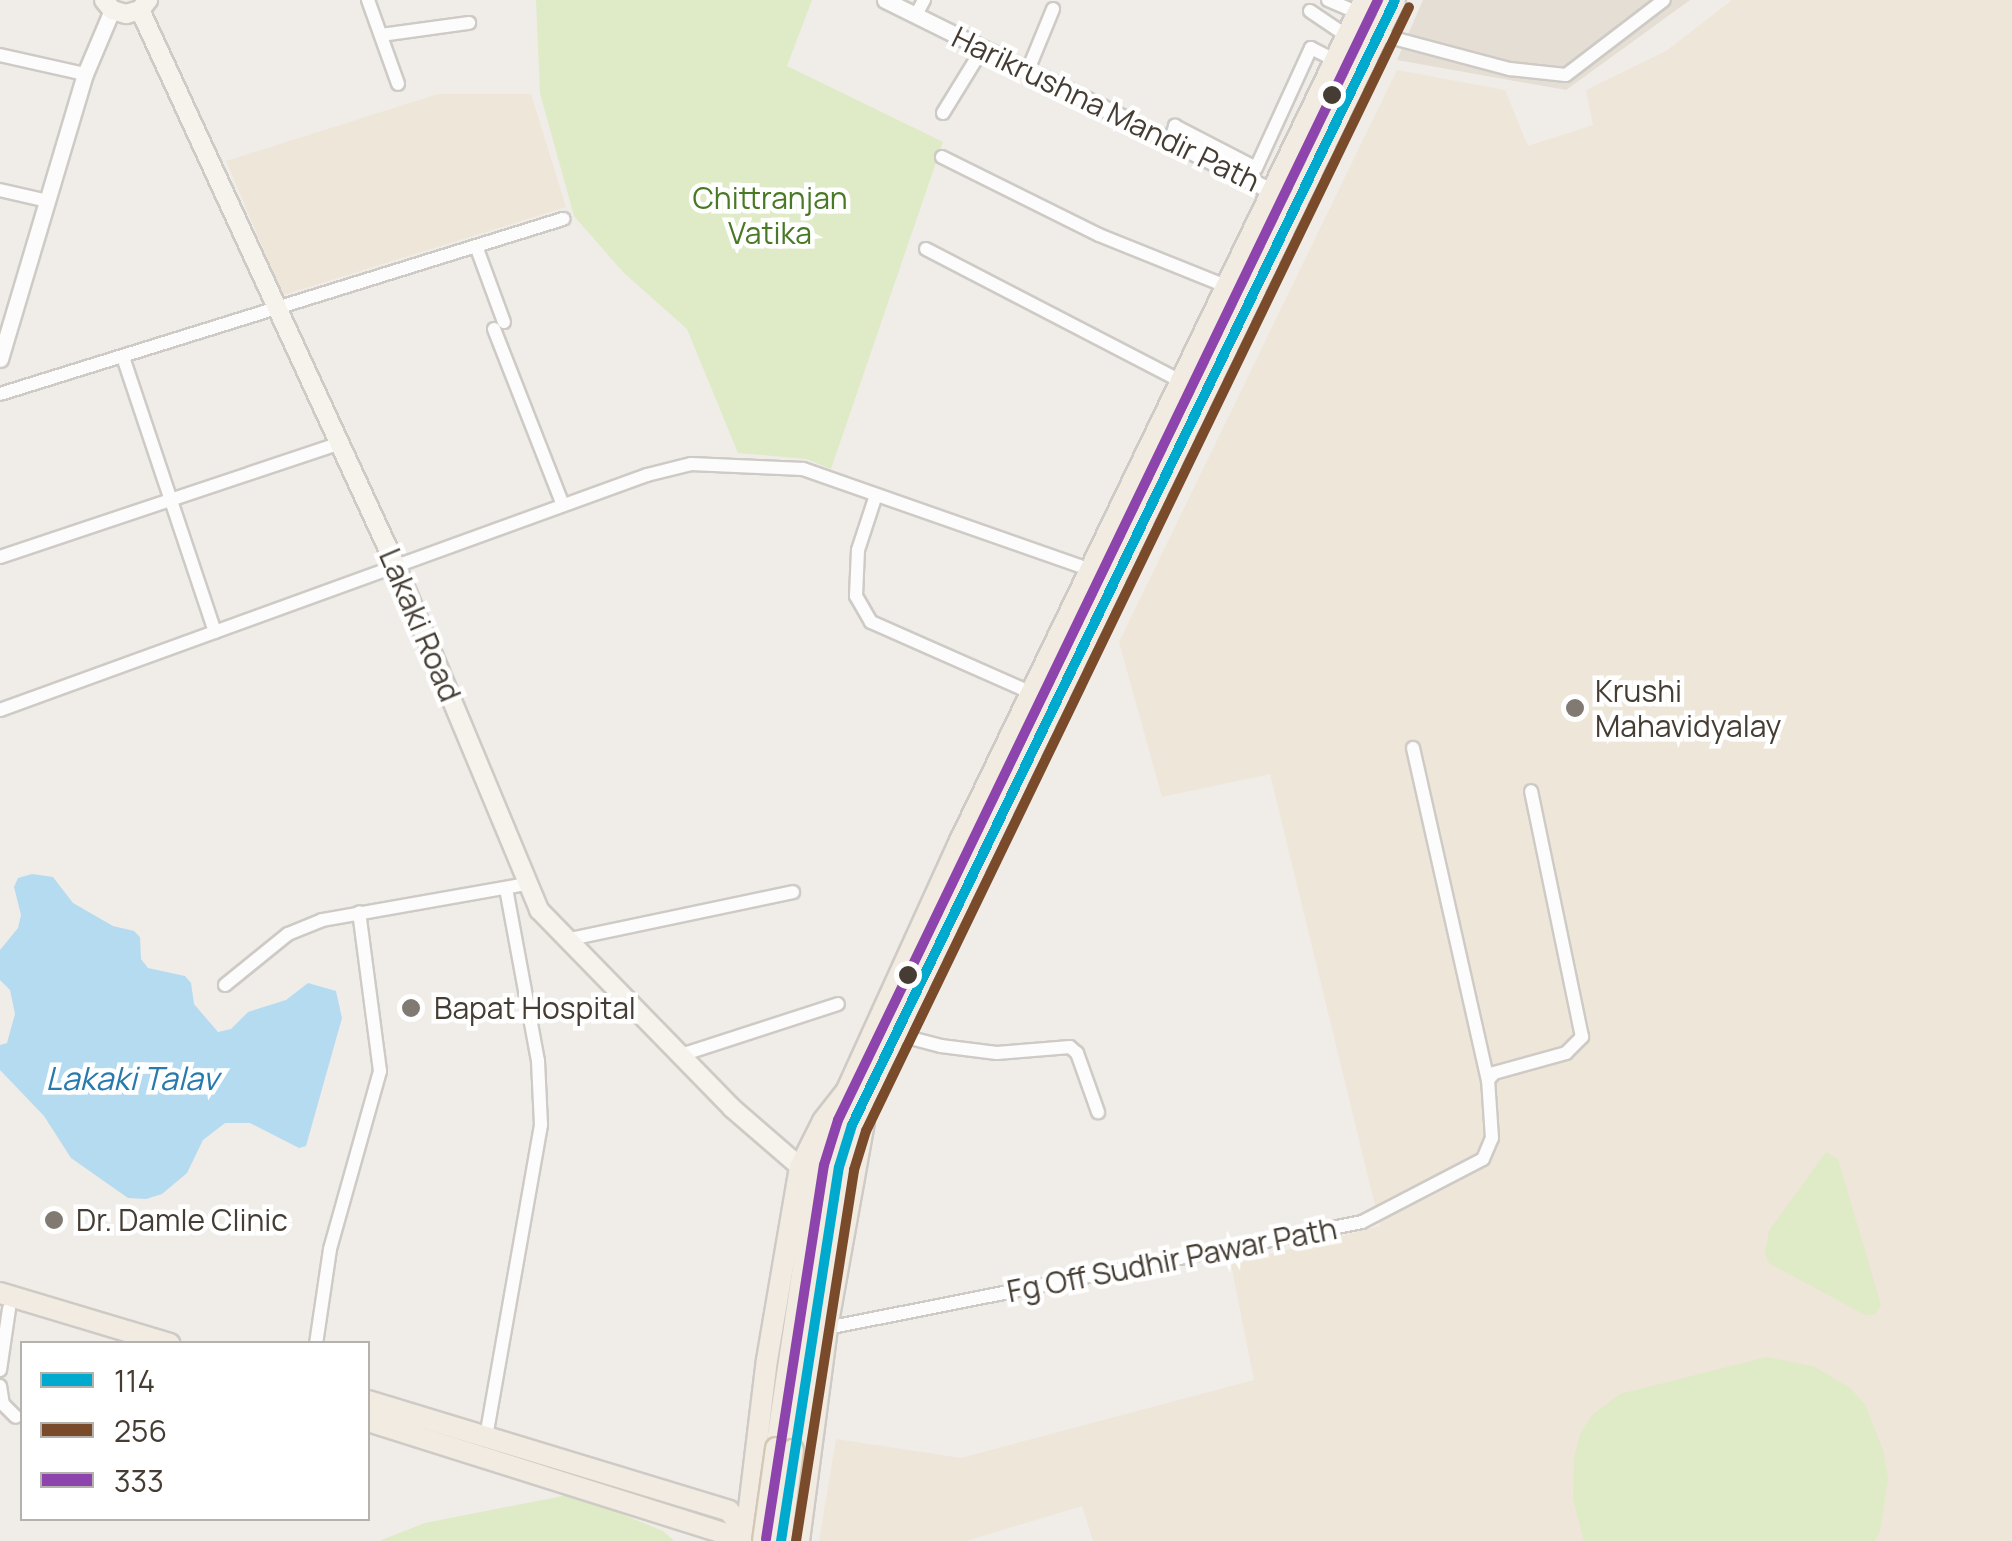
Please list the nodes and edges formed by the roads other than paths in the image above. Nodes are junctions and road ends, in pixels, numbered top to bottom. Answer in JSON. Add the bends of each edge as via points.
{"nodes":[{"id":1,"x":368,"y":0,"type":"edge"},
{"id":2,"x":885,"y":0,"type":"edge"},
{"id":3,"x":924,"y":0,"type":"edge"},
{"id":4,"x":1328,"y":0,"type":"edge"},
{"id":5,"x":1395,"y":0,"type":"edge"},
{"id":6,"x":1664,"y":0,"type":"edge"},
{"id":7,"x":108,"y":5,"type":"edge"},
{"id":8,"x":144,"y":5,"type":"edge"},
{"id":9,"x":1361,"y":6,"type":"edge"},
{"id":10,"x":1054,"y":9,"type":"dead end"},
{"id":11,"x":1310,"y":11,"type":"dead end"},
{"id":12,"x":916,"y":16,"type":"junction"},
{"id":13,"x":469,"y":22,"type":"dead end"},
{"id":14,"x":1378,"y":34,"type":"junction"},
{"id":15,"x":381,"y":36,"type":"junction"},
{"id":16,"x":1347,"y":36,"type":"junction"},
{"id":17,"x":983,"y":48,"type":"junction"},
{"id":18,"x":0,"y":55,"type":"edge"},
{"id":19,"x":1335,"y":60,"type":"junction"},
{"id":20,"x":1028,"y":70,"type":"junction"},
{"id":21,"x":86,"y":74,"type":"junction"},
{"id":22,"x":398,"y":84,"type":"dead end"},
{"id":23,"x":943,"y":113,"type":"dead end"},
{"id":24,"x":1170,"y":140,"type":"junction"},
{"id":25,"x":942,"y":158,"type":"dead end"},
{"id":26,"x":0,"y":190,"type":"edge"},
{"id":27,"x":1272,"y":191,"type":"junction"},
{"id":28,"x":48,"y":201,"type":"junction"},
{"id":29,"x":563,"y":219,"type":"dead end"},
{"id":30,"x":476,"y":246,"type":"junction"},
{"id":31,"x":926,"y":249,"type":"dead end"},
{"id":32,"x":1226,"y":286,"type":"junction"},
{"id":33,"x":276,"y":308,"type":"junction"},
{"id":34,"x":5,"y":324,"type":"edge"},
{"id":35,"x":123,"y":357,"type":"junction"},
{"id":36,"x":0,"y":359,"type":"edge"},
{"id":37,"x":1181,"y":380,"type":"junction"},
{"id":38,"x":0,"y":394,"type":"edge"},
{"id":39,"x":338,"y":444,"type":"junction"},
{"id":40,"x":876,"y":495,"type":"junction"},
{"id":41,"x":170,"y":500,"type":"junction"},
{"id":42,"x":563,"y":505,"type":"junction"},
{"id":43,"x":0,"y":557,"type":"edge"},
{"id":44,"x":396,"y":566,"type":"junction"},
{"id":45,"x":1090,"y":570,"type":"junction"},
{"id":46,"x":215,"y":632,"type":"junction"},
{"id":47,"x":1032,"y":693,"type":"junction"},
{"id":48,"x":0,"y":710,"type":"edge"},
{"id":49,"x":1413,"y":748,"type":"dead end"},
{"id":50,"x":1530,"y":790,"type":"dead end"},
{"id":51,"x":527,"y":884,"type":"junction"},
{"id":52,"x":506,"y":889,"type":"junction"},
{"id":53,"x":794,"y":892,"type":"dead end"},
{"id":54,"x":358,"y":912,"type":"junction"},
{"id":55,"x":566,"y":940,"type":"junction"},
{"id":56,"x":224,"y":985,"type":"dead end"},
{"id":57,"x":838,"y":1004,"type":"dead end"},
{"id":58,"x":899,"y":1035,"type":"junction"},
{"id":59,"x":678,"y":1056,"type":"junction"},
{"id":60,"x":1488,"y":1080,"type":"junction"},
{"id":61,"x":857,"y":1094,"type":"junction"},
{"id":62,"x":1098,"y":1112,"type":"dead end"},
{"id":63,"x":800,"y":1168,"type":"junction"},
{"id":64,"x":3,"y":1302,"type":"edge"},
{"id":65,"x":827,"y":1328,"type":"junction"},
{"id":66,"x":112,"y":1341,"type":"edge"},
{"id":67,"x":158,"y":1341,"type":"edge"},
{"id":68,"x":316,"y":1341,"type":"edge"},
{"id":69,"x":0,"y":1370,"type":"edge"},
{"id":70,"x":0,"y":1386,"type":"edge"},
{"id":71,"x":370,"y":1402,"type":"edge"},
{"id":72,"x":16,"y":1416,"type":"dead end"},
{"id":73,"x":370,"y":1422,"type":"edge"},
{"id":74,"x":486,"y":1437,"type":"junction"},
{"id":75,"x":784,"y":1452,"type":"junction"},
{"id":76,"x":752,"y":1539,"type":"edge"},
{"id":77,"x":780,"y":1541,"type":"edge"},
{"id":78,"x":798,"y":1541,"type":"edge"}],
"edges":[{"from":1,"to":15,"type":"street"},
{"from":2,"to":12,"type":"street","name":"Harikrushna Mandir Path"},
{"from":3,"to":12,"type":"street"},
{"from":4,"to":9,"type":"street"},
{"from":5,"to":14,"type":"main road"},
{"from":6,"to":14,"type":"street","via":[[1566,74],[1510,68]]},
{"from":7,"to":8,"type":"main road","via":[[126,14]]},
{"from":7,"to":21,"type":"street"},
{"from":8,"to":33,"type":"main road","name":"Lakaki Road"},
{"from":9,"to":16,"type":"main road"},
{"from":10,"to":20,"type":"street"},
{"from":11,"to":16,"type":"street"},
{"from":12,"to":17,"type":"street","name":"Harikrushna Mandir Path"},
{"from":13,"to":15,"type":"street"},
{"from":14,"to":58,"type":"main road"},
{"from":15,"to":22,"type":"street"},
{"from":16,"to":19,"type":"main road"},
{"from":17,"to":20,"type":"street","name":"Harikrushna Mandir Path"},
{"from":17,"to":23,"type":"street"},
{"from":18,"to":21,"type":"street"},
{"from":19,"to":24,"type":"street","via":[[1312,48],[1256,168],[1175,126]]},
{"from":19,"to":27,"type":"main road"},
{"from":20,"to":24,"type":"street","name":"Harikrushna Mandir Path"},
{"from":21,"to":28,"type":"street"},
{"from":24,"to":27,"type":"street","name":"Harikrushna Mandir Path"},
{"from":25,"to":32,"type":"street","via":[[1098,235]]},
{"from":26,"to":28,"type":"street"},
{"from":27,"to":32,"type":"main road"},
{"from":28,"to":34,"type":"street"},
{"from":29,"to":30,"type":"street"},
{"from":30,"to":33,"type":"street"},
{"from":30,"to":42,"type":"street"},
{"from":31,"to":37,"type":"street"},
{"from":32,"to":37,"type":"main road"},
{"from":33,"to":35,"type":"street"},
{"from":33,"to":39,"type":"main road","name":"Lakaki Road"},
{"from":34,"to":36,"type":"street"},
{"from":35,"to":38,"type":"street"},
{"from":35,"to":41,"type":"street"},
{"from":37,"to":45,"type":"main road"},
{"from":39,"to":41,"type":"street"},
{"from":39,"to":44,"type":"main road","name":"Lakaki Road"},
{"from":40,"to":42,"type":"street","via":[[803,469],[692,464]]},
{"from":40,"to":45,"type":"street"},
{"from":40,"to":47,"type":"street","via":[[858,550],[856,596],[871,622]]},
{"from":41,"to":43,"type":"street"},
{"from":41,"to":46,"type":"street"},
{"from":42,"to":44,"type":"street"},
{"from":44,"to":46,"type":"street"},
{"from":44,"to":51,"type":"main road","name":"Lakaki Road"},
{"from":45,"to":47,"type":"main road"},
{"from":46,"to":48,"type":"street"},
{"from":47,"to":61,"type":"main road"},
{"from":49,"to":60,"type":"street","name":"Fg Off Sudhir Pawar Path"},
{"from":50,"to":60,"type":"street","via":[[1582,1038],[1566,1054]]},
{"from":51,"to":52,"type":"street"},
{"from":51,"to":55,"type":"main road","name":"Lakaki Road","via":[[539,910]]},
{"from":52,"to":54,"type":"street"},
{"from":52,"to":74,"type":"street","via":[[538,1061],[542,1125]]},
{"from":53,"to":55,"type":"street"},
{"from":54,"to":56,"type":"street","via":[[288,934]]},
{"from":54,"to":68,"type":"street","via":[[380,1071],[330,1249]]},
{"from":55,"to":59,"type":"main road","name":"Lakaki Road"},
{"from":57,"to":59,"type":"street"},
{"from":58,"to":61,"type":"main road"},
{"from":58,"to":62,"type":"street","via":[[997,1053],[1070,1047]]},
{"from":59,"to":63,"type":"main road","name":"Lakaki Road"},
{"from":60,"to":65,"type":"street","name":"Fg Off Sudhir Pawar Path","via":[[1492,1138],[1483,1160],[1362,1222]]},
{"from":61,"to":63,"type":"main road","via":[[823,1121]]},
{"from":61,"to":65,"type":"main road"},
{"from":61,"to":75,"type":"main road","via":[[819,1160]]},
{"from":63,"to":75,"type":"main road"},
{"from":64,"to":66,"type":"main road"},
{"from":64,"to":67,"type":"main road"},
{"from":64,"to":69,"type":"street"},
{"from":65,"to":75,"type":"main road"},
{"from":70,"to":72,"type":"street"},
{"from":71,"to":74,"type":"main road"},
{"from":73,"to":76,"type":"main road"},
{"from":74,"to":76,"type":"main road","via":[[729,1511]]},
{"from":75,"to":76,"type":"main road","bridge":true},
{"from":75,"to":77,"type":"main road","bridge":true},
{"from":75,"to":78,"type":"main road"}]}
